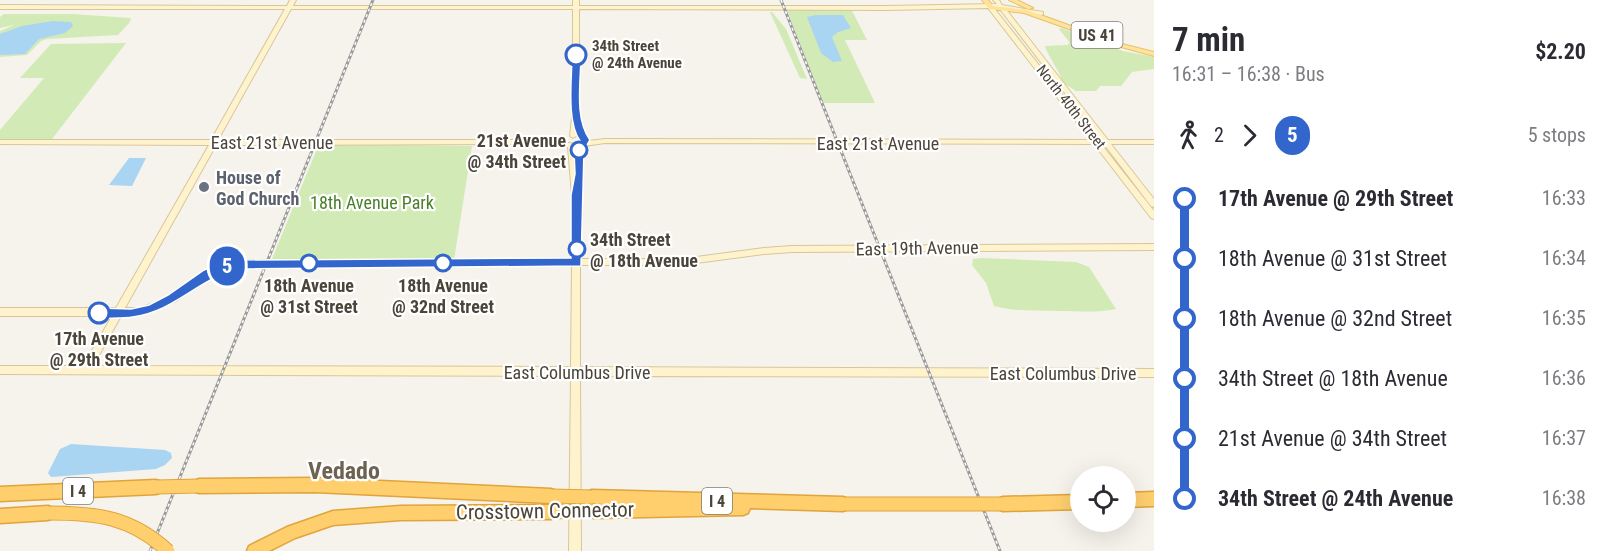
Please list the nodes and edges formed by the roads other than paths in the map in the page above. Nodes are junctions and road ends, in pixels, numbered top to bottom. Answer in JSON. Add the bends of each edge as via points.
{"nodes":[{"id":1,"x":293,"y":0,"type":"edge"},
{"id":2,"x":985,"y":0,"type":"edge"},
{"id":3,"x":1012,"y":0,"type":"edge"},
{"id":4,"x":576,"y":4,"type":"edge"},
{"id":5,"x":1000,"y":5,"type":"edge"},
{"id":6,"x":0,"y":7,"type":"edge"},
{"id":7,"x":289,"y":7,"type":"junction"},
{"id":8,"x":991,"y":8,"type":"junction"},
{"id":9,"x":1041,"y":13,"type":"junction"},
{"id":10,"x":1154,"y":53,"type":"edge"},
{"id":11,"x":1066,"y":102,"type":"junction"},
{"id":12,"x":1075,"y":102,"type":"junction"},
{"id":13,"x":576,"y":109,"type":"junction"},
{"id":14,"x":570,"y":141,"type":"junction"},
{"id":15,"x":583,"y":141,"type":"junction"},
{"id":16,"x":0,"y":142,"type":"edge"},
{"id":17,"x":212,"y":142,"type":"junction"},
{"id":18,"x":1154,"y":142,"type":"edge"},
{"id":19,"x":1103,"y":143,"type":"junction"},
{"id":20,"x":576,"y":195,"type":"junction"},
{"id":21,"x":1154,"y":204,"type":"edge"},
{"id":22,"x":1154,"y":216,"type":"edge"},
{"id":23,"x":1153,"y":246,"type":"edge"},
{"id":24,"x":577,"y":262,"type":"junction"},
{"id":25,"x":0,"y":312,"type":"edge"},
{"id":26,"x":117,"y":314,"type":"junction"},
{"id":27,"x":0,"y":370,"type":"edge"},
{"id":28,"x":86,"y":370,"type":"junction"},
{"id":29,"x":575,"y":373,"type":"junction"},
{"id":30,"x":1154,"y":373,"type":"edge"},
{"id":31,"x":0,"y":494,"type":"edge"},
{"id":32,"x":1154,"y":499,"type":"edge"},
{"id":33,"x":1136,"y":500,"type":"edge"},
{"id":34,"x":1070,"y":501,"type":"edge"},
{"id":35,"x":593,"y":504,"type":"junction"},
{"id":36,"x":0,"y":516,"type":"edge"},
{"id":37,"x":168,"y":551,"type":"edge"},
{"id":38,"x":254,"y":551,"type":"edge"},
{"id":39,"x":575,"y":551,"type":"edge"}],
"edges":[{"from":1,"to":7,"type":"street"},
{"from":2,"to":8,"type":"main road","name":"North 40th Street"},
{"from":3,"to":9,"type":"main road","number":"US 41"},
{"from":4,"to":7,"type":"street"},
{"from":4,"to":8,"type":"street"},
{"from":4,"to":13,"type":"street"},
{"from":5,"to":8,"type":"main road","number":"US 41"},
{"from":5,"to":9,"type":"street"},
{"from":5,"to":10,"type":"main road","number":"US 41","via":[[1102,40]]},
{"from":5,"to":12,"type":"street","name":"North 40th Street"},
{"from":6,"to":7,"type":"street"},
{"from":7,"to":17,"type":"street"},
{"from":8,"to":11,"type":"street","name":"North 40th Street"},
{"from":9,"to":10,"type":"main road","number":"US 41"},
{"from":11,"to":12,"type":"street"},
{"from":11,"to":19,"type":"street","name":"North 40th Street"},
{"from":12,"to":19,"type":"street","name":"North 40th Street"},
{"from":13,"to":14,"type":"street"},
{"from":13,"to":15,"type":"street"},
{"from":14,"to":15,"type":"street","name":"East 21st Avenue"},
{"from":14,"to":17,"type":"street","name":"East 21st Avenue"},
{"from":14,"to":20,"type":"street"},
{"from":15,"to":19,"type":"street","name":"East 21st Avenue"},
{"from":15,"to":20,"type":"street"},
{"from":16,"to":17,"type":"street","name":"East 21st Avenue"},
{"from":17,"to":26,"type":"street"},
{"from":18,"to":19,"type":"street","name":"East 21st Avenue"},
{"from":19,"to":21,"type":"street","name":"North 40th Street"},
{"from":19,"to":22,"type":"street","name":"North 40th Street"},
{"from":20,"to":24,"type":"street"},
{"from":23,"to":24,"type":"street","name":"East 19th Avenue","via":[[773,249],[711,261]]},
{"from":24,"to":26,"type":"street","name":"East 19th Avenue","via":[[233,264],[208,273],[163,304]]},
{"from":24,"to":29,"type":"street"},
{"from":25,"to":26,"type":"street"},
{"from":26,"to":28,"type":"street"},
{"from":27,"to":28,"type":"street","name":"East Columbus Drive"},
{"from":28,"to":29,"type":"street","name":"East Columbus Drive"},
{"from":29,"to":30,"type":"street","name":"East Columbus Drive"},
{"from":29,"to":39,"type":"street"},
{"from":31,"to":35,"type":"highway","number":"I 4","bridge":true,"via":[[315,485],[551,496]]},
{"from":32,"to":33,"type":"highway"},
{"from":34,"to":35,"type":"highway","name":"Crosstown Connector","bridge":true},
{"from":35,"to":38,"type":"highway","name":"Crosstown Connector","bridge":true,"via":[[551,512],[400,513],[333,518],[292,531]]},
{"from":36,"to":37,"type":"highway","bridge":true,"via":[[89,513],[113,517],[147,533]]}]}
